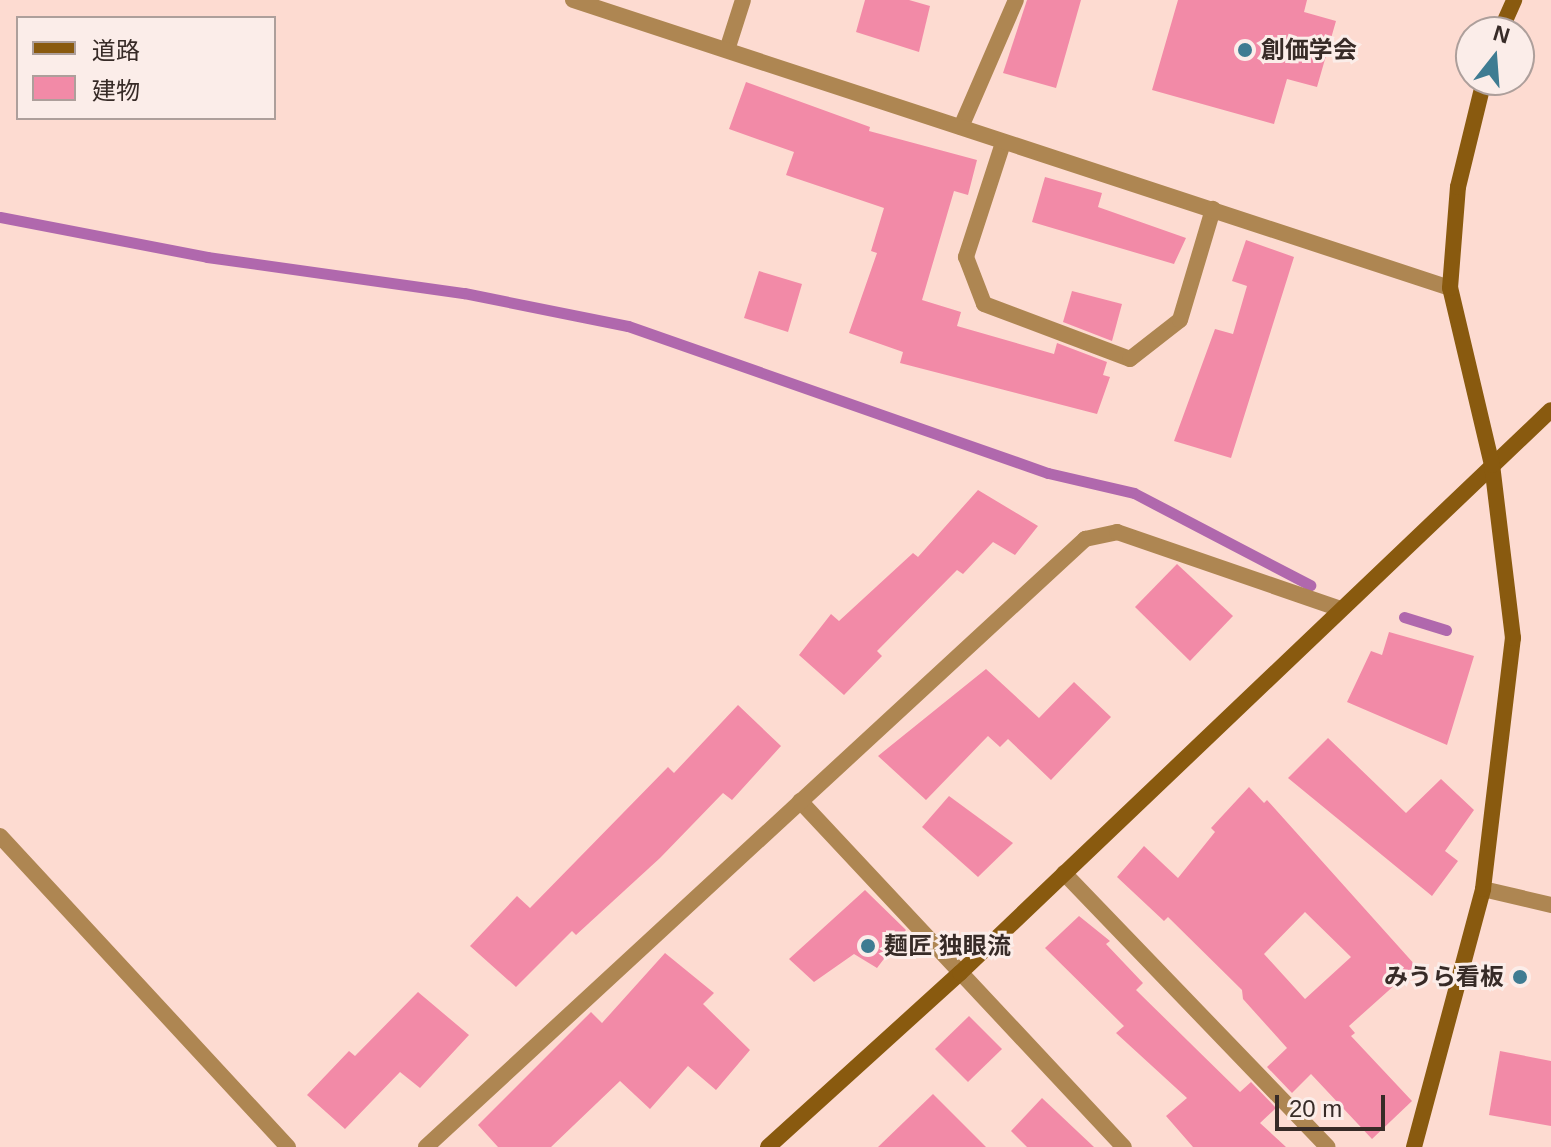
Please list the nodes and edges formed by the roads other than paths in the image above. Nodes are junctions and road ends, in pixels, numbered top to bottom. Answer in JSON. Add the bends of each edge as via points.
{"nodes":[{"id":1,"x":573,"y":0,"type":"edge"},
{"id":2,"x":743,"y":0,"type":"edge"},
{"id":3,"x":1016,"y":0,"type":"edge"},
{"id":4,"x":727,"y":50,"type":"junction"},
{"id":5,"x":1480,"y":96,"type":"edge"},
{"id":6,"x":961,"y":127,"type":"junction"},
{"id":7,"x":1003,"y":143,"type":"junction"},
{"id":8,"x":1213,"y":209,"type":"junction"},
{"id":9,"x":1450,"y":288,"type":"junction"},
{"id":10,"x":1551,"y":410,"type":"edge"},
{"id":11,"x":1492,"y":465,"type":"junction"},
{"id":12,"x":1340,"y":609,"type":"junction"},
{"id":13,"x":800,"y":801,"type":"junction"},
{"id":14,"x":0,"y":836,"type":"edge"},
{"id":15,"x":1064,"y":873,"type":"junction"},
{"id":16,"x":1483,"y":889,"type":"junction"},
{"id":17,"x":1551,"y":905,"type":"edge"},
{"id":18,"x":960,"y":973,"type":"junction"},
{"id":19,"x":288,"y":1147,"type":"edge"},
{"id":20,"x":426,"y":1147,"type":"edge"},
{"id":21,"x":768,"y":1147,"type":"edge"},
{"id":22,"x":1124,"y":1147,"type":"edge"},
{"id":23,"x":1328,"y":1147,"type":"edge"},
{"id":24,"x":1414,"y":1147,"type":"edge"}],
"edges":[{"from":1,"to":4,"type":"street"},
{"from":2,"to":4,"type":"street"},
{"from":3,"to":6,"type":"street"},
{"from":4,"to":6,"type":"street"},
{"from":5,"to":9,"type":"street","via":[[1458,187]]},
{"from":6,"to":7,"type":"street"},
{"from":7,"to":8,"type":"street"},
{"from":7,"to":8,"type":"street","via":[[966,257],[984,304],[1130,359],[1180,320]]},
{"from":8,"to":9,"type":"street"},
{"from":9,"to":11,"type":"street"},
{"from":10,"to":11,"type":"street"},
{"from":11,"to":12,"type":"street"},
{"from":11,"to":16,"type":"street","via":[[1513,638]]},
{"from":12,"to":13,"type":"street","via":[[1117,532],[1085,539]]},
{"from":12,"to":15,"type":"street"},
{"from":13,"to":18,"type":"street"},
{"from":13,"to":20,"type":"street"},
{"from":14,"to":19,"type":"street"},
{"from":15,"to":18,"type":"street"},
{"from":15,"to":23,"type":"street"},
{"from":16,"to":17,"type":"street"},
{"from":16,"to":24,"type":"street"},
{"from":18,"to":21,"type":"street"},
{"from":18,"to":22,"type":"street"}]}
